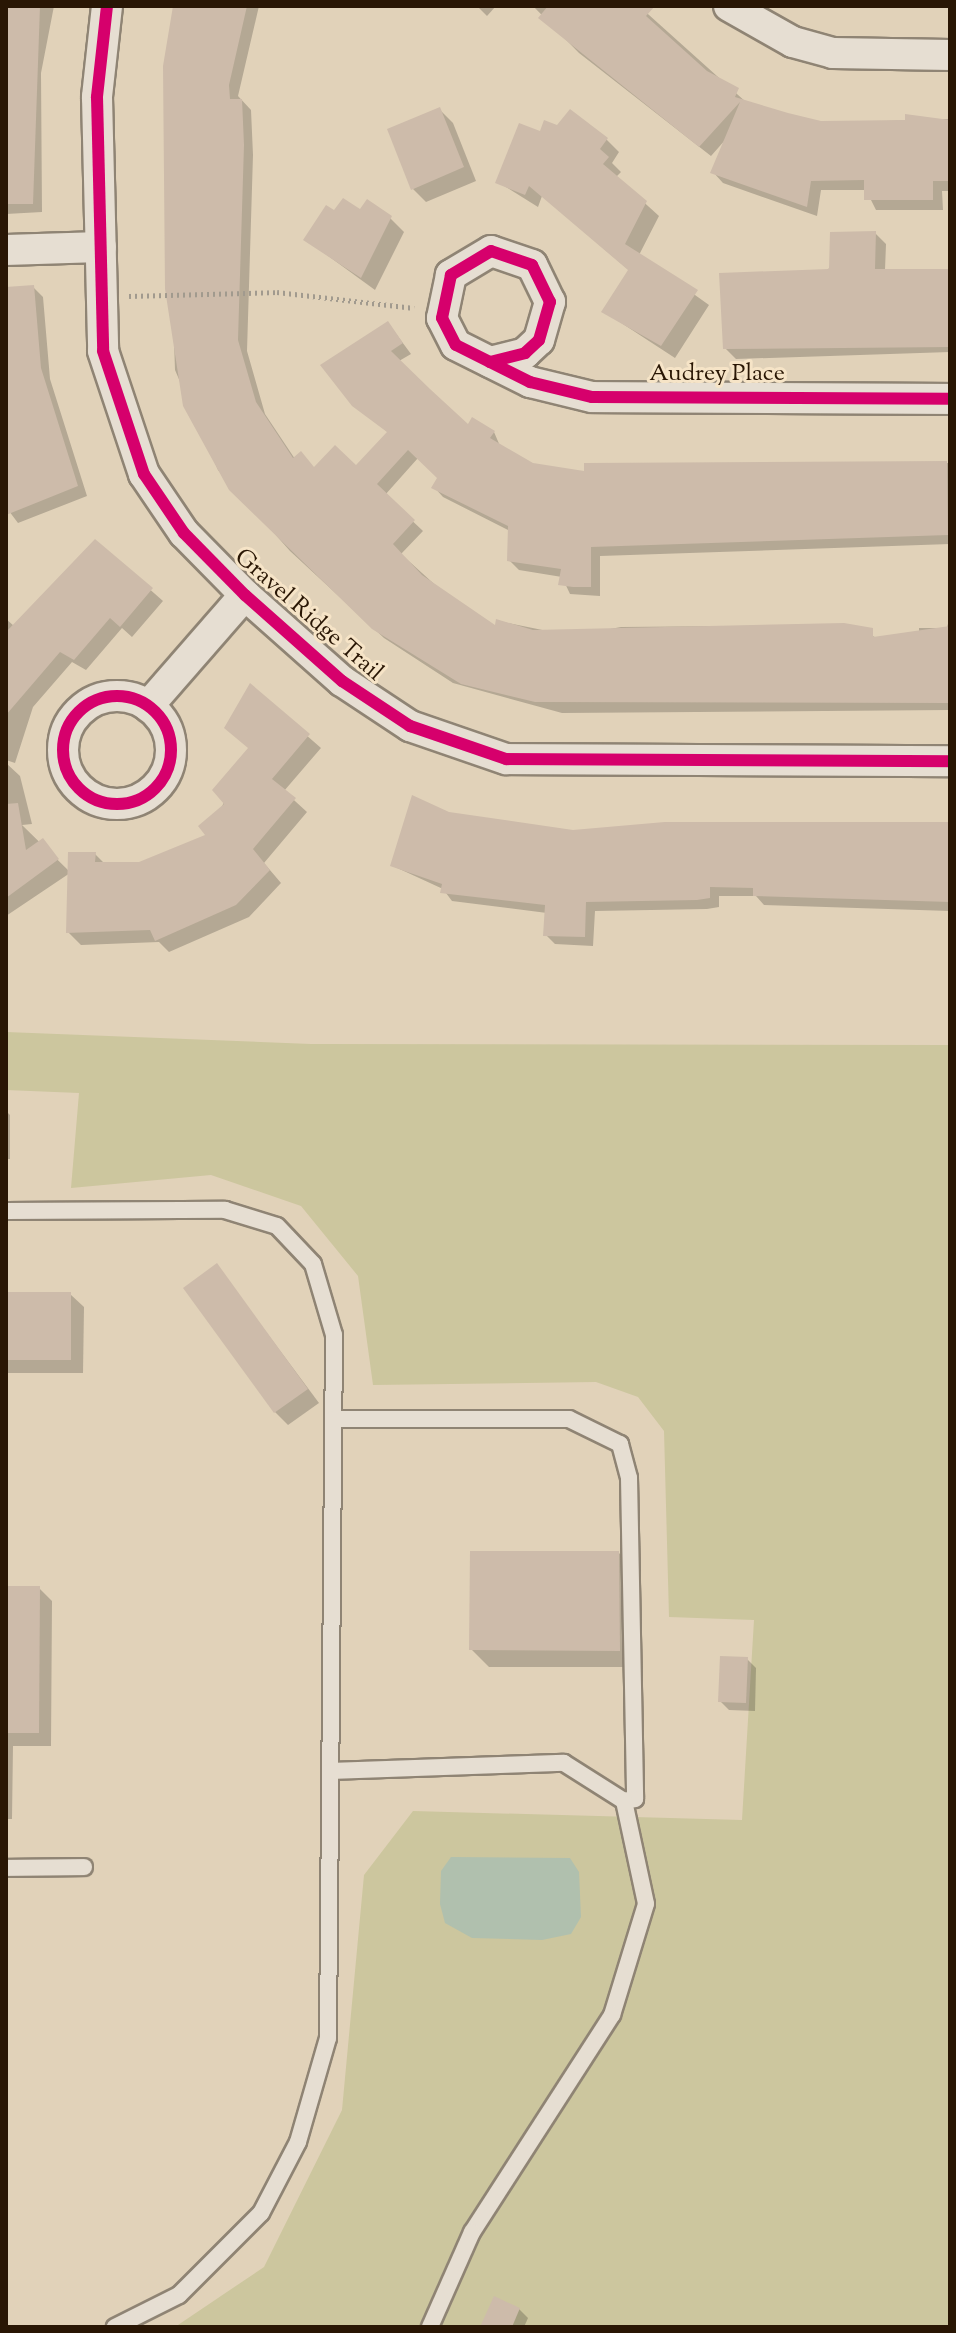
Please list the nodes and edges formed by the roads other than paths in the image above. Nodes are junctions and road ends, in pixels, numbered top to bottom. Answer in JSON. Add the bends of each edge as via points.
{"nodes":[{"id":1,"x":107,"y":6,"type":"edge"},
{"id":2,"x":729,"y":6,"type":"edge"},
{"id":3,"x":950,"y":55,"type":"edge"},
{"id":4,"x":101,"y":247,"type":"junction"},
{"id":5,"x":6,"y":250,"type":"edge"},
{"id":6,"x":490,"y":362,"type":"dead end"},
{"id":7,"x":950,"y":399,"type":"edge"},
{"id":8,"x":245,"y":595,"type":"junction"},
{"id":9,"x":148,"y":706,"type":"dead end"},
{"id":10,"x":950,"y":761,"type":"edge"},
{"id":11,"x":6,"y":1211,"type":"edge"},
{"id":12,"x":333,"y":1419,"type":"junction"},
{"id":13,"x":330,"y":1771,"type":"junction"},
{"id":14,"x":624,"y":1801,"type":"junction"},
{"id":15,"x":84,"y":1867,"type":"dead end"},
{"id":16,"x":6,"y":1868,"type":"edge"},
{"id":17,"x":115,"y":2327,"type":"edge"},
{"id":18,"x":430,"y":2327,"type":"edge"}],
"edges":[{"from":1,"to":4,"type":"street","name":"Gravel Ridge Trail","via":[[97,97]]},
{"from":2,"to":3,"type":"street","via":[[793,42],[833,53]]},
{"from":4,"to":5,"type":"street"},
{"from":4,"to":8,"type":"street","name":"Gravel Ridge Trail","via":[[103,351],[144,474],[184,533]]},
{"from":6,"to":7,"type":"street","name":"Audrey Place","via":[[530,382],[592,397]]},
{"from":8,"to":9,"type":"street"},
{"from":8,"to":10,"type":"street","name":"Gravel Ridge Trail","via":[[342,681],[410,726],[506,759]]},
{"from":11,"to":12,"type":"lane","via":[[225,1210],[277,1226],[313,1264],[330,1321]]},
{"from":12,"to":13,"type":"lane"},
{"from":12,"to":14,"type":"lane","via":[[569,1419],[620,1444],[629,1478],[635,1799]]},
{"from":13,"to":14,"type":"lane","via":[[564,1763]]},
{"from":13,"to":17,"type":"lane","via":[[328,2038],[298,2142],[261,2213],[179,2295]]},
{"from":14,"to":18,"type":"lane","via":[[646,1904],[612,2015],[472,2232]]},
{"from":15,"to":16,"type":"lane"}]}
